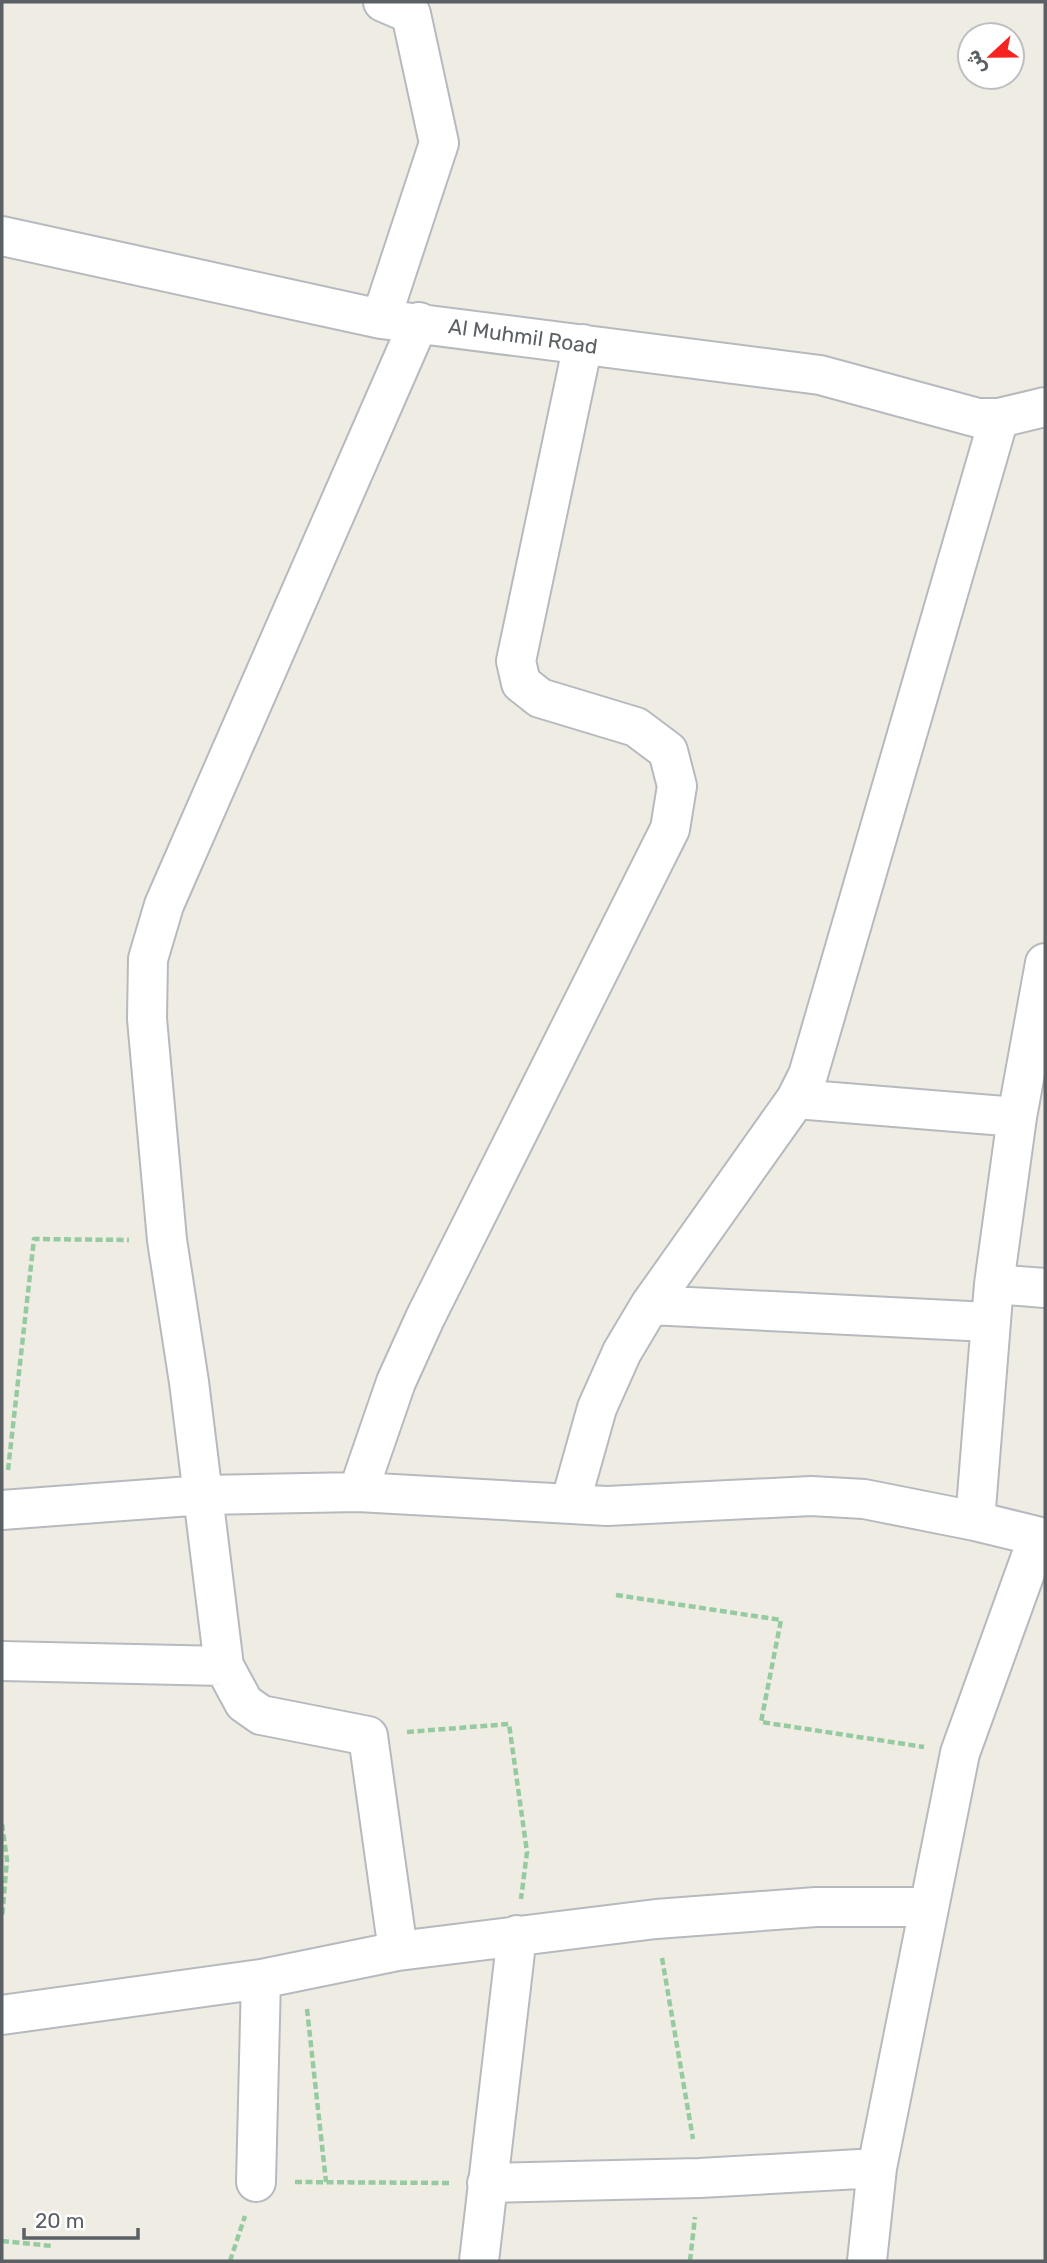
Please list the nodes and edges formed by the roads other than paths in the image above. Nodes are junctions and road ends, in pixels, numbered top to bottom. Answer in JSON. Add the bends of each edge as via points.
{"nodes":[{"id":1,"x":383,"y":2,"type":"edge"},
{"id":2,"x":2,"y":236,"type":"edge"},
{"id":3,"x":382,"y":319,"type":"junction"},
{"id":4,"x":419,"y":322,"type":"junction"},
{"id":5,"x":583,"y":344,"type":"junction"},
{"id":6,"x":1045,"y":407,"type":"edge"},
{"id":7,"x":999,"y":418,"type":"junction"},
{"id":8,"x":1045,"y":963,"type":"edge"},
{"id":9,"x":796,"y":1099,"type":"junction"},
{"id":10,"x":1017,"y":1117,"type":"junction"},
{"id":11,"x":994,"y":1284,"type":"junction"},
{"id":12,"x":1045,"y":1288,"type":"edge"},
{"id":13,"x":650,"y":1305,"type":"junction"},
{"id":14,"x":989,"y":1322,"type":"junction"},
{"id":15,"x":358,"y":1492,"type":"junction"},
{"id":16,"x":204,"y":1495,"type":"junction"},
{"id":17,"x":570,"y":1504,"type":"junction"},
{"id":18,"x":3,"y":1509,"type":"edge"},
{"id":19,"x":975,"y":1521,"type":"junction"},
{"id":20,"x":1042,"y":1537,"type":"edge"},
{"id":21,"x":2,"y":1661,"type":"edge"},
{"id":22,"x":224,"y":1666,"type":"junction"},
{"id":23,"x":928,"y":1907,"type":"junction"},
{"id":24,"x":517,"y":1936,"type":"junction"},
{"id":25,"x":398,"y":1951,"type":"junction"},
{"id":26,"x":261,"y":1979,"type":"junction"},
{"id":27,"x":2,"y":2015,"type":"edge"},
{"id":28,"x":877,"y":2168,"type":"junction"},
{"id":29,"x":256,"y":2182,"type":"road end"},
{"id":30,"x":487,"y":2183,"type":"junction"},
{"id":31,"x":479,"y":2261,"type":"edge"},
{"id":32,"x":867,"y":2261,"type":"edge"}],
"edges":[{"from":1,"to":3,"type":"street","via":[[411,14],[439,143]]},
{"from":2,"to":3,"type":"street","name":"Al Muhmil Road"},
{"from":3,"to":4,"type":"street","name":"Al Muhmil Road"},
{"from":4,"to":5,"type":"street","name":"Al Muhmil Road"},
{"from":4,"to":16,"type":"street","via":[[164,905],[148,959],[147,1019],[167,1240]]},
{"from":5,"to":7,"type":"street","name":"Al Muhmil Road","via":[[820,376],[978,418]]},
{"from":5,"to":15,"type":"street","via":[[516,661],[521,683],[540,698],[636,727],[668,751],[677,786],[670,829],[425,1318],[396,1382]]},
{"from":6,"to":7,"type":"street","name":"Al Muhmil Road"},
{"from":7,"to":9,"type":"street","via":[[808,1075]]},
{"from":8,"to":10,"type":"street"},
{"from":9,"to":10,"type":"street"},
{"from":9,"to":13,"type":"street"},
{"from":10,"to":11,"type":"street"},
{"from":11,"to":12,"type":"street"},
{"from":11,"to":14,"type":"street"},
{"from":13,"to":14,"type":"street"},
{"from":13,"to":17,"type":"street","via":[[597,1408]]},
{"from":14,"to":19,"type":"street"},
{"from":15,"to":16,"type":"street"},
{"from":15,"to":17,"type":"street"},
{"from":16,"to":18,"type":"street"},
{"from":16,"to":22,"type":"street"},
{"from":17,"to":19,"type":"street","via":[[811,1496],[864,1499]]},
{"from":19,"to":20,"type":"street"},
{"from":20,"to":23,"type":"street","via":[[960,1753]]},
{"from":21,"to":22,"type":"street"},
{"from":22,"to":25,"type":"street","via":[[244,1703],[261,1715],[368,1736]]},
{"from":23,"to":24,"type":"street","via":[[816,1907],[656,1919]]},
{"from":23,"to":28,"type":"street"},
{"from":24,"to":25,"type":"street"},
{"from":24,"to":30,"type":"street"},
{"from":25,"to":26,"type":"street"},
{"from":26,"to":27,"type":"street"},
{"from":26,"to":29,"type":"street"},
{"from":28,"to":30,"type":"street"},
{"from":28,"to":32,"type":"street"},
{"from":30,"to":31,"type":"street"}]}
